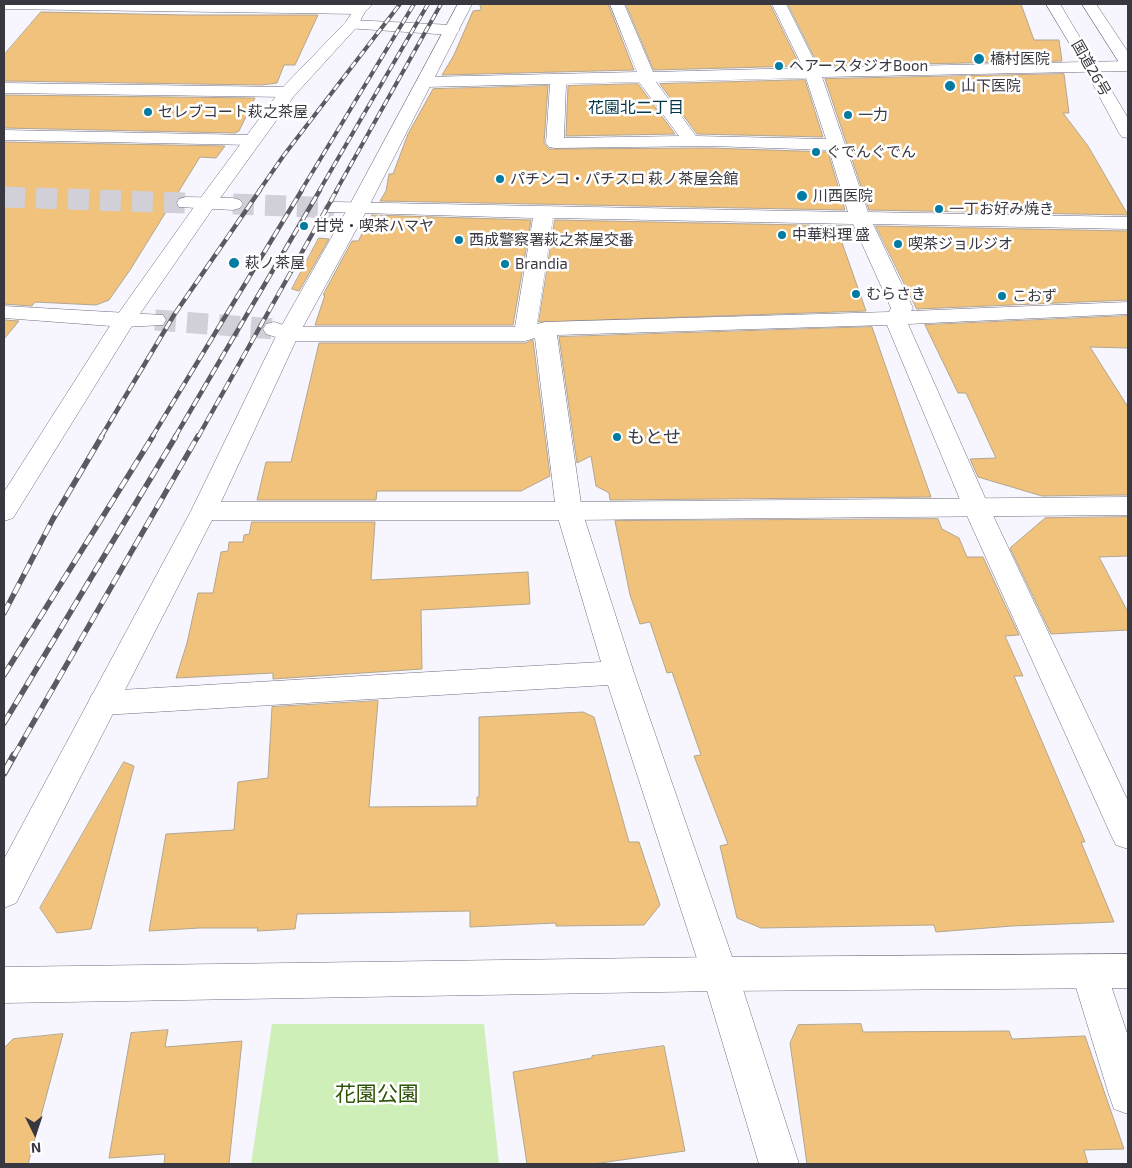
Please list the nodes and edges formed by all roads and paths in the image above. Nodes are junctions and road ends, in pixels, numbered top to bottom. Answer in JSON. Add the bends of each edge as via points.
{"nodes":[{"id":1,"x":465,"y":4,"type":"edge"},
{"id":2,"x":617,"y":4,"type":"edge"},
{"id":3,"x":779,"y":4,"type":"edge"},
{"id":4,"x":1052,"y":4,"type":"edge"},
{"id":5,"x":1089,"y":4,"type":"edge"},
{"id":6,"x":4,"y":5,"type":"edge"},
{"id":7,"x":359,"y":11,"type":"edge"},
{"id":8,"x":452,"y":30,"type":"junction"},
{"id":9,"x":1128,"y":65,"type":"edge"},
{"id":10,"x":1091,"y":66,"type":"junction"},
{"id":11,"x":812,"y":71,"type":"junction"},
{"id":12,"x":645,"y":77,"type":"junction"},
{"id":13,"x":558,"y":79,"type":"junction"},
{"id":14,"x":425,"y":82,"type":"junction"},
{"id":15,"x":4,"y":88,"type":"edge"},
{"id":16,"x":288,"y":92,"type":"junction"},
{"id":17,"x":1128,"y":133,"type":"edge"},
{"id":18,"x":4,"y":135,"type":"edge"},
{"id":19,"x":252,"y":140,"type":"junction"},
{"id":20,"x":691,"y":141,"type":"junction"},
{"id":21,"x":836,"y":145,"type":"junction"},
{"id":22,"x":186,"y":203,"type":"tunnel mouth"},
{"id":23,"x":206,"y":204,"type":"junction"},
{"id":24,"x":233,"y":204,"type":"tunnel mouth"},
{"id":25,"x":334,"y":208,"type":"tunnel mouth"},
{"id":26,"x":358,"y":208,"type":"junction"},
{"id":27,"x":544,"y":211,"type":"junction"},
{"id":28,"x":860,"y":218,"type":"junction"},
{"id":29,"x":1128,"y":223,"type":"edge"},
{"id":30,"x":1128,"y":308,"type":"edge"},
{"id":31,"x":4,"y":312,"type":"edge"},
{"id":32,"x":895,"y":318,"type":"junction"},
{"id":33,"x":154,"y":320,"type":"tunnel mouth"},
{"id":34,"x":124,"y":321,"type":"junction"},
{"id":35,"x":535,"y":331,"type":"junction"},
{"id":36,"x":281,"y":332,"type":"junction"},
{"id":37,"x":11,"y":488,"type":"edge"},
{"id":38,"x":1128,"y":506,"type":"edge"},
{"id":39,"x":976,"y":509,"type":"junction"},
{"id":40,"x":204,"y":511,"type":"junction"},
{"id":41,"x":569,"y":511,"type":"junction"},
{"id":42,"x":4,"y":512,"type":"edge"},
{"id":43,"x":619,"y":673,"type":"junction"},
{"id":44,"x":102,"y":703,"type":"junction"},
{"id":45,"x":1128,"y":835,"type":"edge"},
{"id":46,"x":4,"y":892,"type":"edge"},
{"id":47,"x":1089,"y":971,"type":"junction"},
{"id":48,"x":1128,"y":971,"type":"edge"},
{"id":49,"x":720,"y":974,"type":"junction"},
{"id":50,"x":4,"y":985,"type":"edge"},
{"id":51,"x":1128,"y":1096,"type":"edge"},
{"id":52,"x":779,"y":1164,"type":"edge"}],
"edges":[{"from":1,"to":8,"type":"main road"},
{"from":2,"to":12,"type":"main road"},
{"from":3,"to":11,"type":"main road"},
{"from":4,"to":10,"type":"main road","name":"国道26号"},
{"from":5,"to":9,"type":"main road","name":"国道26号"},
{"from":6,"to":7,"type":"main road"},
{"from":7,"to":8,"type":"main road"},
{"from":7,"to":16,"type":"main road"},
{"from":8,"to":14,"type":"main road"},
{"from":9,"to":10,"type":"main road"},
{"from":10,"to":11,"type":"main road"},
{"from":10,"to":17,"type":"main road","name":"国道26号"},
{"from":11,"to":12,"type":"main road"},
{"from":11,"to":21,"type":"main road"},
{"from":12,"to":13,"type":"main road"},
{"from":12,"to":20,"type":"main road"},
{"from":13,"to":14,"type":"main road"},
{"from":13,"to":20,"type":"main road","via":[[555,143]]},
{"from":14,"to":26,"type":"main road"},
{"from":15,"to":16,"type":"main road"},
{"from":16,"to":19,"type":"main road"},
{"from":18,"to":19,"type":"main road"},
{"from":19,"to":23,"type":"main road"},
{"from":20,"to":21,"type":"main road"},
{"from":21,"to":28,"type":"main road"},
{"from":22,"to":23,"type":"main road"},
{"from":23,"to":24,"type":"main road"},
{"from":23,"to":34,"type":"main road"},
{"from":25,"to":26,"type":"main road"},
{"from":26,"to":27,"type":"main road"},
{"from":26,"to":36,"type":"main road"},
{"from":27,"to":28,"type":"main road"},
{"from":27,"to":35,"type":"main road"},
{"from":28,"to":29,"type":"main road"},
{"from":28,"to":32,"type":"main road","via":[[902,308]]},
{"from":30,"to":32,"type":"main road"},
{"from":31,"to":34,"type":"main road"},
{"from":32,"to":35,"type":"main road"},
{"from":32,"to":39,"type":"main road"},
{"from":33,"to":34,"type":"main road"},
{"from":34,"to":37,"type":"main road"},
{"from":35,"to":36,"type":"main road"},
{"from":35,"to":41,"type":"main road"},
{"from":36,"to":40,"type":"main road"},
{"from":37,"to":42,"type":"main road"},
{"from":38,"to":39,"type":"main road"},
{"from":39,"to":41,"type":"main road"},
{"from":39,"to":45,"type":"main road"},
{"from":40,"to":41,"type":"main road"},
{"from":40,"to":44,"type":"main road"},
{"from":41,"to":43,"type":"main road"},
{"from":43,"to":44,"type":"main road"},
{"from":43,"to":49,"type":"main road"},
{"from":44,"to":46,"type":"main road"},
{"from":47,"to":48,"type":"main road"},
{"from":47,"to":49,"type":"main road"},
{"from":47,"to":51,"type":"main road"},
{"from":49,"to":50,"type":"main road"},
{"from":49,"to":52,"type":"main road"}]}
